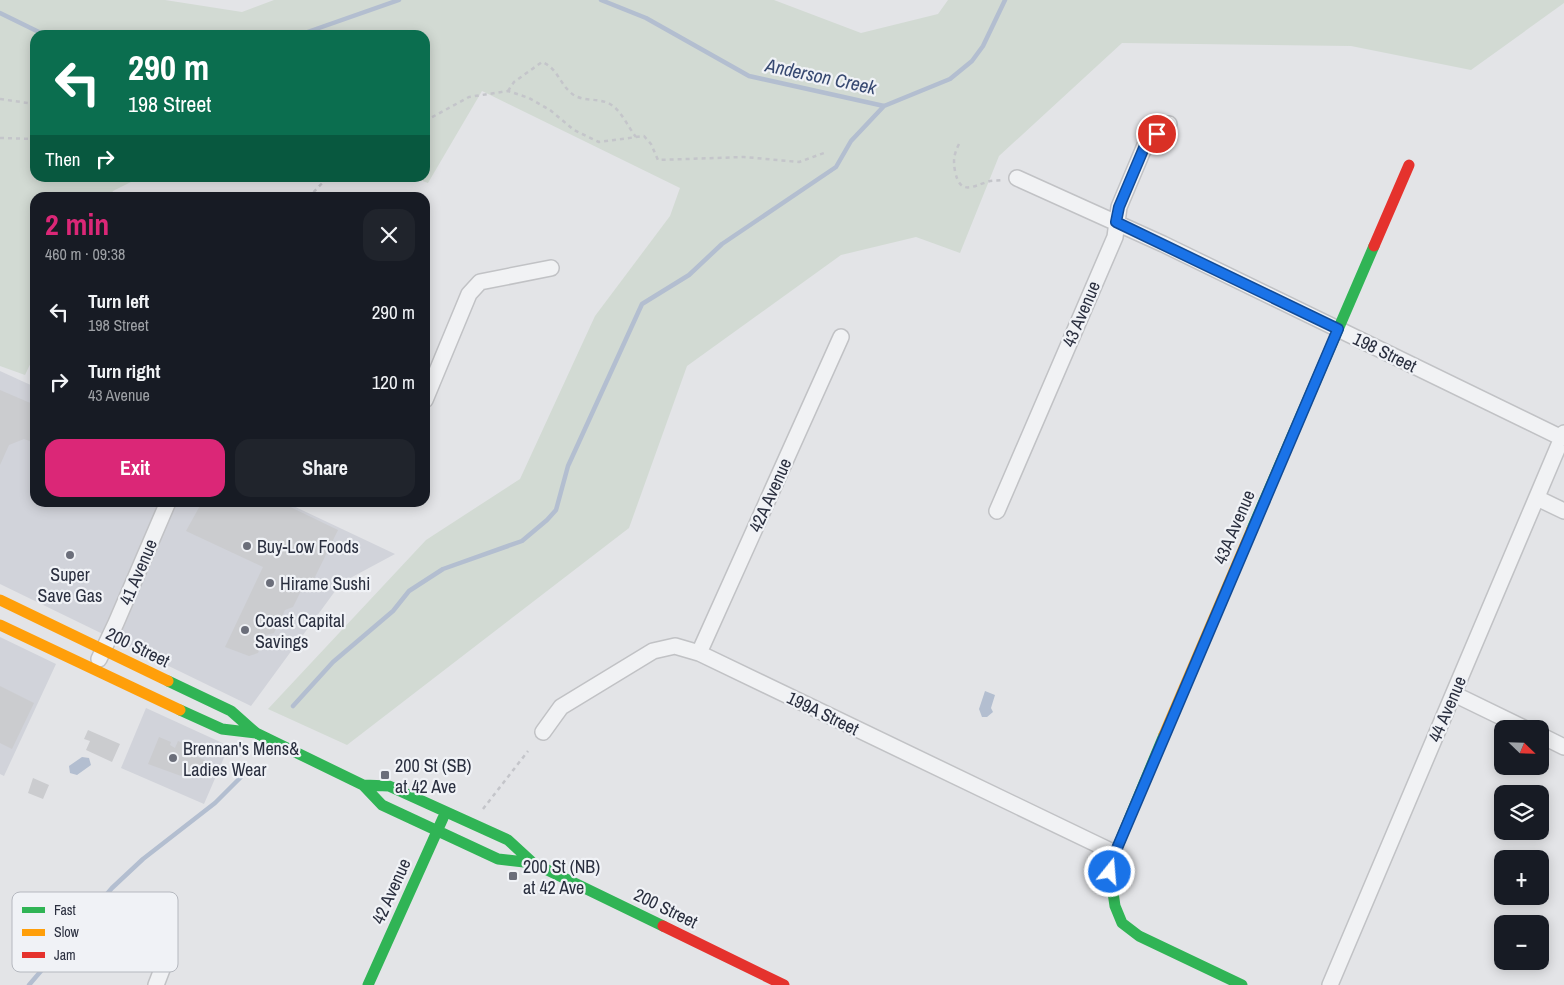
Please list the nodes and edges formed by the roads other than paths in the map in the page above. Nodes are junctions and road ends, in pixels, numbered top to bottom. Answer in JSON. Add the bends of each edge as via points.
{"nodes":[{"id":1,"x":1169,"y":124,"type":"dead end"},
{"id":2,"x":1409,"y":165,"type":"dead end"},
{"id":3,"x":1017,"y":178,"type":"road end"},
{"id":4,"x":1116,"y":222,"type":"junction"},
{"id":5,"x":551,"y":268,"type":"dead end"},
{"id":6,"x":1338,"y":329,"type":"junction"},
{"id":7,"x":841,"y":337,"type":"dead end"},
{"id":8,"x":430,"y":388,"type":"edge"},
{"id":9,"x":1563,"y":435,"type":"edge"},
{"id":10,"x":1537,"y":498,"type":"junction"},
{"id":11,"x":166,"y":507,"type":"edge"},
{"id":12,"x":997,"y":511,"type":"dead end"},
{"id":13,"x":1564,"y":511,"type":"edge"},
{"id":14,"x":0,"y":600,"type":"edge"},
{"id":15,"x":0,"y":625,"type":"edge"},
{"id":16,"x":104,"y":649,"type":"junction"},
{"id":17,"x":699,"y":653,"type":"junction"},
{"id":18,"x":93,"y":669,"type":"junction"},
{"id":19,"x":1454,"y":694,"type":"junction"},
{"id":20,"x":1507,"y":720,"type":"edge"},
{"id":21,"x":543,"y":732,"type":"dead end"},
{"id":22,"x":256,"y":734,"type":"junction"},
{"id":23,"x":1549,"y":740,"type":"edge"},
{"id":24,"x":1564,"y":747,"type":"edge"},
{"id":25,"x":363,"y":785,"type":"junction"},
{"id":26,"x":446,"y":811,"type":"junction"},
{"id":27,"x":437,"y":831,"type":"junction"},
{"id":28,"x":1115,"y":853,"type":"junction"},
{"id":29,"x":533,"y":863,"type":"junction"},
{"id":30,"x":161,"y":972,"type":"edge"},
{"id":31,"x":156,"y":985,"type":"edge"},
{"id":32,"x":368,"y":985,"type":"edge"},
{"id":33,"x":784,"y":985,"type":"edge"},
{"id":34,"x":1242,"y":985,"type":"edge"},
{"id":35,"x":1330,"y":985,"type":"edge"}],
"edges":[{"from":1,"to":4,"type":"street","name":"43 Avenue","via":[[1146,143],[1119,207]]},
{"from":2,"to":6,"type":"main road","name":"43A Avenue"},
{"from":3,"to":4,"type":"street","name":"198 Street"},
{"from":4,"to":6,"type":"street","name":"198 Street"},
{"from":4,"to":12,"type":"street","name":"43 Avenue","via":[[1115,237]]},
{"from":5,"to":8,"type":"street","via":[[480,282],[469,294]]},
{"from":6,"to":9,"type":"street","name":"198 Street"},
{"from":6,"to":28,"type":"main road","name":"43A Avenue"},
{"from":7,"to":17,"type":"street","name":"42A Avenue"},
{"from":9,"to":10,"type":"street","name":"44 Avenue"},
{"from":10,"to":13,"type":"street"},
{"from":10,"to":19,"type":"street","name":"44 Avenue"},
{"from":11,"to":16,"type":"street","name":"41 Avenue"},
{"from":14,"to":16,"type":"main road","name":"200 Street"},
{"from":15,"to":18,"type":"main road","name":"200 Street"},
{"from":16,"to":18,"type":"street","name":"41 Avenue"},
{"from":16,"to":22,"type":"main road","name":"200 Street","via":[[231,711]]},
{"from":17,"to":21,"type":"street","name":"199A Street","via":[[675,646],[653,651],[562,707]]},
{"from":17,"to":28,"type":"street","name":"199A Street"},
{"from":18,"to":22,"type":"main road","name":"200 Street","via":[[222,729]]},
{"from":19,"to":20,"type":"street"},
{"from":19,"to":35,"type":"street","name":"44 Avenue"},
{"from":22,"to":25,"type":"main road","name":"200 Street"},
{"from":23,"to":24,"type":"street"},
{"from":25,"to":26,"type":"main road","name":"200 Street","via":[[389,786]]},
{"from":25,"to":27,"type":"main road","name":"200 Street","via":[[382,805]]},
{"from":26,"to":27,"type":"main road","name":"42 Avenue"},
{"from":26,"to":29,"type":"main road","name":"200 Street","via":[[508,840]]},
{"from":27,"to":29,"type":"main road","name":"200 Street","via":[[498,859]]},
{"from":27,"to":32,"type":"main road","name":"42 Avenue"},
{"from":28,"to":34,"type":"main road","name":"43A Avenue","via":[[1110,872],[1115,906],[1122,923],[1139,936]]},
{"from":29,"to":33,"type":"main road","name":"200 Street"},
{"from":30,"to":31,"type":"street"}]}
